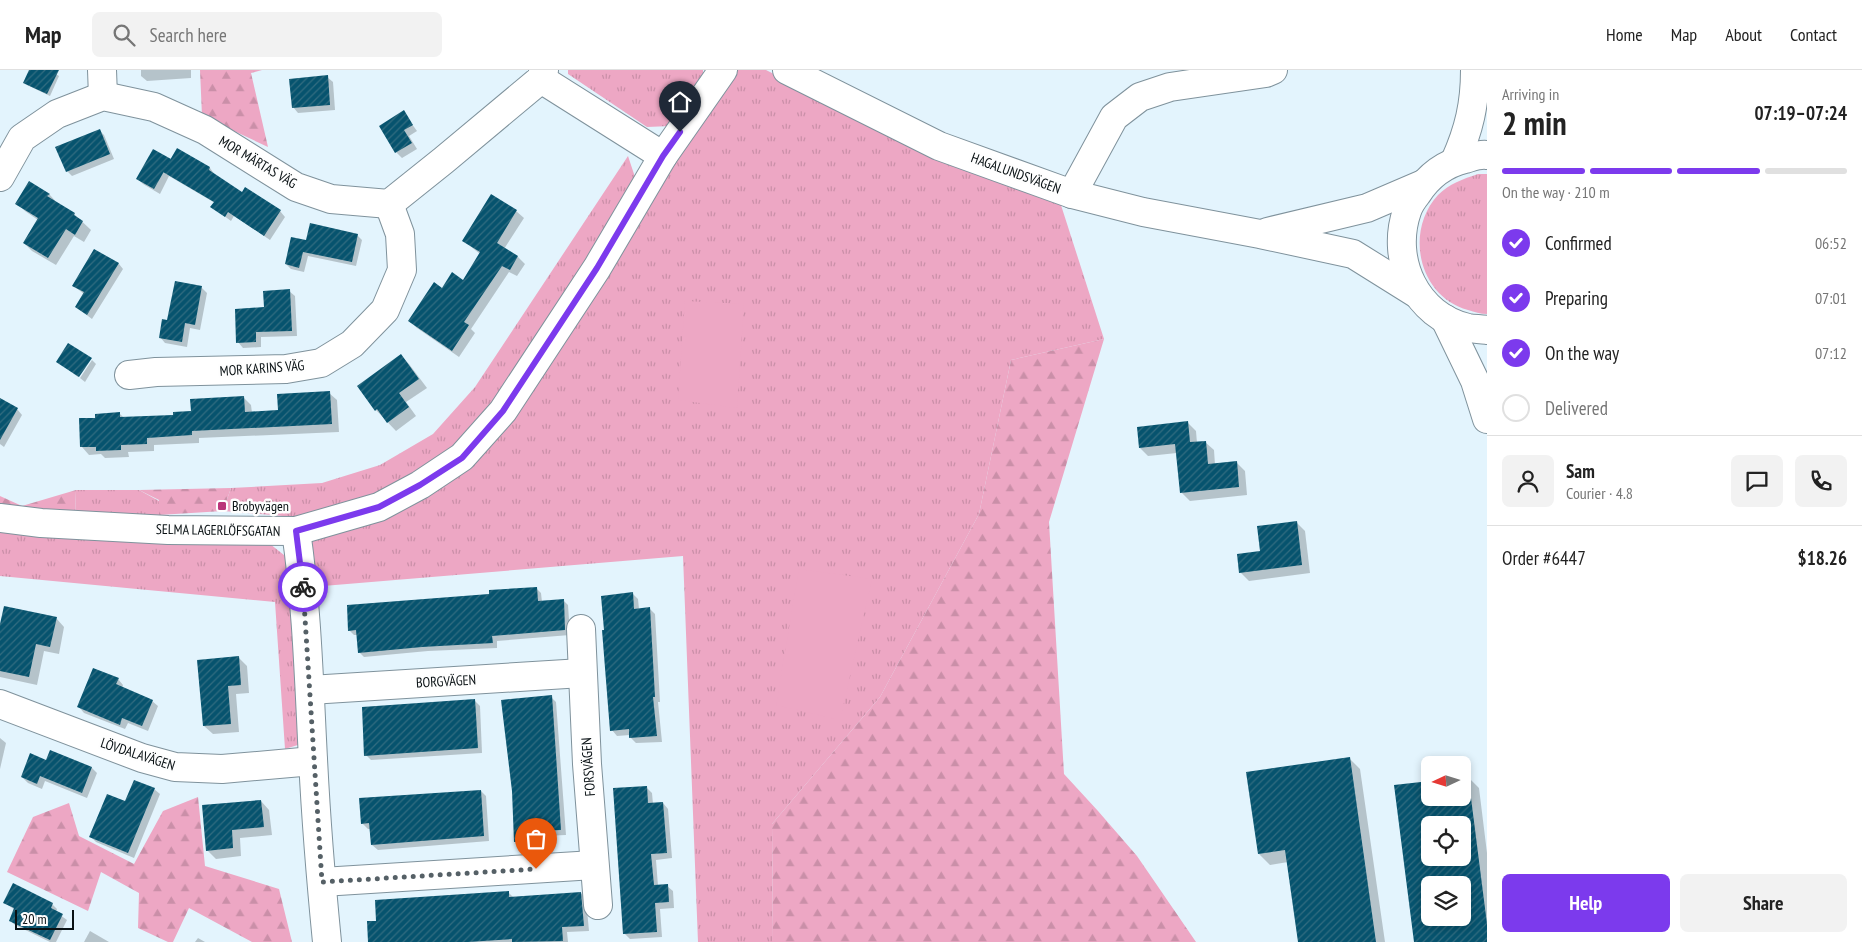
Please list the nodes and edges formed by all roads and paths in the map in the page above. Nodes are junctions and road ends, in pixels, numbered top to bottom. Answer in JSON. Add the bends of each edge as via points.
{"nodes":[{"id":1,"x":723,"y":70,"type":"edge"},
{"id":2,"x":787,"y":70,"type":"edge"},
{"id":3,"x":1273,"y":70,"type":"edge"},
{"id":4,"x":1476,"y":70,"type":"edge"},
{"id":5,"x":542,"y":74,"type":"edge"},
{"id":6,"x":103,"y":83,"type":"edge"},
{"id":7,"x":1487,"y":155,"type":"edge"},
{"id":8,"x":663,"y":156,"type":"junction"},
{"id":9,"x":1455,"y":161,"type":"junction"},
{"id":10,"x":0,"y":177,"type":"edge"},
{"id":11,"x":1423,"y":184,"type":"junction"},
{"id":12,"x":1072,"y":194,"type":"junction"},
{"id":13,"x":389,"y":204,"type":"junction"},
{"id":14,"x":1260,"y":234,"type":"junction"},
{"id":15,"x":1417,"y":294,"type":"junction"},
{"id":16,"x":1445,"y":319,"type":"junction"},
{"id":17,"x":1487,"y":330,"type":"edge"},
{"id":18,"x":129,"y":375,"type":"dead end"},
{"id":19,"x":1487,"y":418,"type":"edge"},
{"id":20,"x":0,"y":518,"type":"edge"},
{"id":21,"x":296,"y":531,"type":"junction"},
{"id":22,"x":580,"y":630,"type":"dead end"},
{"id":23,"x":582,"y":673,"type":"junction"},
{"id":24,"x":310,"y":690,"type":"junction"},
{"id":25,"x":0,"y":704,"type":"edge"},
{"id":26,"x":313,"y":761,"type":"junction"},
{"id":27,"x":594,"y":865,"type":"junction"},
{"id":28,"x":322,"y":882,"type":"junction"},
{"id":29,"x":598,"y":905,"type":"dead end"},
{"id":30,"x":326,"y":942,"type":"edge"}],
"edges":[{"from":1,"to":8,"type":"main road","name":"SELMA LAGERLÖFSGATAN"},
{"from":2,"to":12,"type":"main road","name":"HAGALUNDSVÄGEN","via":[[939,146]]},
{"from":3,"to":12,"type":"main road","via":[[1170,87],[1140,97],[1114,117]]},
{"from":4,"to":9,"type":"main road","via":[[1468,133]]},
{"from":5,"to":8,"type":"main road"},
{"from":5,"to":13,"type":"main road"},
{"from":6,"to":10,"type":"main road","name":"MOR MÄRTAS VÄG","via":[[22,138]]},
{"from":6,"to":13,"type":"main road","name":"MOR MÄRTAS VÄG","via":[[205,130],[296,187],[331,199]]},
{"from":7,"to":9,"type":"main road"},
{"from":8,"to":21,"type":"main road","name":"SELMA LAGERLÖFSGATAN","via":[[597,268],[503,411],[462,458],[379,507]]},
{"from":9,"to":11,"type":"main road"},
{"from":11,"to":14,"type":"main road","name":"HAGALUNDSVÄGEN","via":[[1367,208]]},
{"from":11,"to":15,"type":"main road","via":[[1407,209],[1401,238],[1404,268]]},
{"from":12,"to":14,"type":"main road","name":"HAGALUNDSVÄGEN","via":[[1143,212]]},
{"from":13,"to":18,"type":"main road","name":"MOR KARINS VÄG","via":[[400,234],[402,270],[385,310],[352,344],[321,363],[286,369]]},
{"from":14,"to":15,"type":"main road","name":"HAGALUNDSVÄGEN","via":[[1353,254]]},
{"from":15,"to":16,"type":"main road"},
{"from":16,"to":17,"type":"main road","via":[[1468,328]]},
{"from":16,"to":19,"type":"main road","via":[[1475,381]]},
{"from":20,"to":21,"type":"main road","name":"SELMA LAGERLÖFSGATAN","via":[[168,530]]},
{"from":21,"to":24,"type":"main road"},
{"from":22,"to":23,"type":"main road","name":"FORSVÄGEN"},
{"from":23,"to":24,"type":"main road","name":"BORGVÄGEN"},
{"from":23,"to":27,"type":"main road","name":"FORSVÄGEN"},
{"from":24,"to":26,"type":"main road"},
{"from":25,"to":26,"type":"main road","name":"LÖVDALAVÄGEN","via":[[142,758],[175,767],[222,769]]},
{"from":26,"to":28,"type":"main road"},
{"from":27,"to":28,"type":"main road"},
{"from":27,"to":29,"type":"main road","name":"FORSVÄGEN"},
{"from":28,"to":30,"type":"main road"}]}
